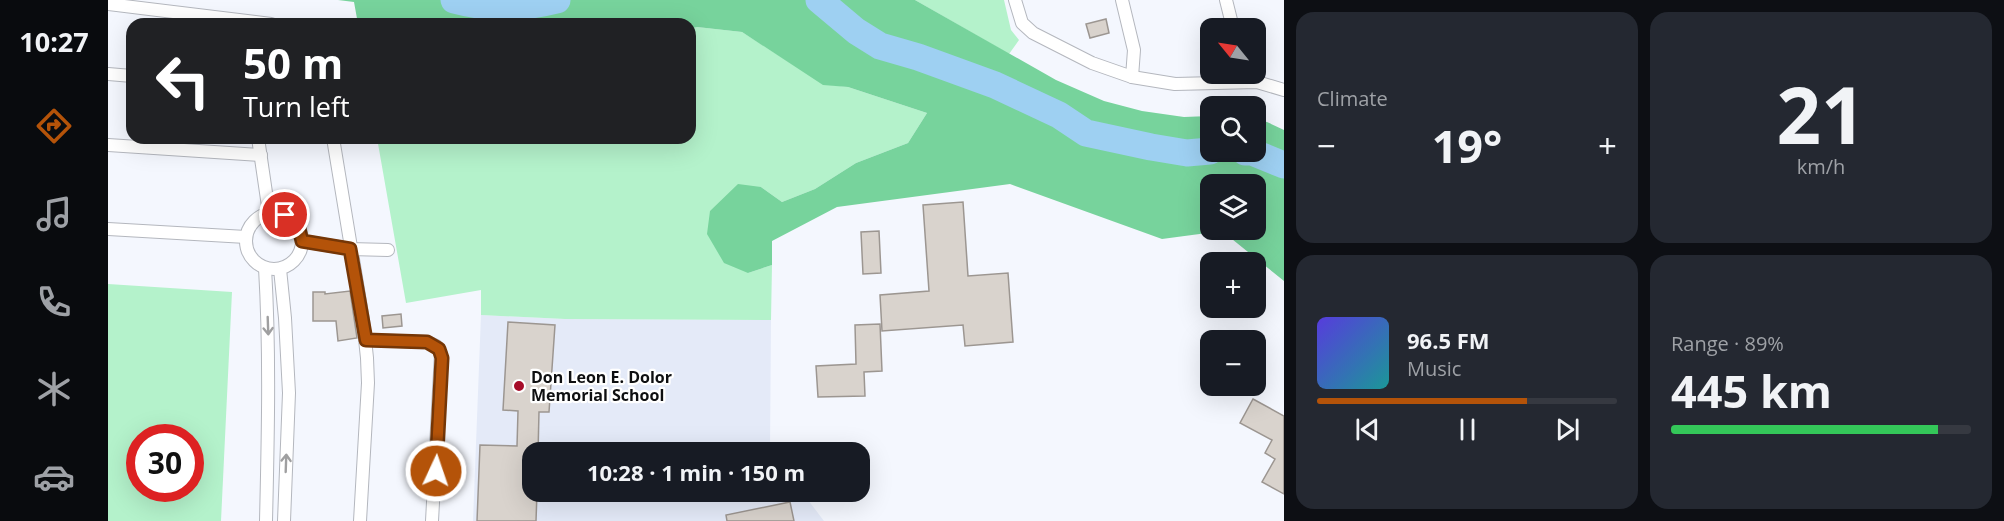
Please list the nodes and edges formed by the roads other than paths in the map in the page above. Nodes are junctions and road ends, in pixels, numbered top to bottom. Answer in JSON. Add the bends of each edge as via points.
{"nodes":[{"id":1,"x":1015,"y":0,"type":"edge"},
{"id":2,"x":1122,"y":0,"type":"edge"},
{"id":3,"x":1226,"y":0,"type":"edge"},
{"id":4,"x":108,"y":4,"type":"edge"},
{"id":5,"x":222,"y":18,"type":"edge"},
{"id":6,"x":1230,"y":18,"type":"edge"},
{"id":7,"x":108,"y":74,"type":"edge"},
{"id":8,"x":126,"y":76,"type":"edge"},
{"id":9,"x":1132,"y":76,"type":"junction"},
{"id":10,"x":1200,"y":81,"type":"edge"},
{"id":11,"x":1264,"y":84,"type":"edge"},
{"id":12,"x":1284,"y":90,"type":"edge"},
{"id":13,"x":259,"y":144,"type":"edge"},
{"id":14,"x":334,"y":144,"type":"edge"},
{"id":15,"x":108,"y":145,"type":"edge"},
{"id":16,"x":261,"y":155,"type":"junction"},
{"id":17,"x":269,"y":213,"type":"junction"},
{"id":18,"x":108,"y":229,"type":"edge"},
{"id":19,"x":246,"y":237,"type":"junction"},
{"id":20,"x":302,"y":241,"type":"junction"},
{"id":21,"x":350,"y":249,"type":"junction"},
{"id":22,"x":388,"y":250,"type":"dead end"},
{"id":23,"x":265,"y":268,"type":"junction"},
{"id":24,"x":280,"y":268,"type":"junction"},
{"id":25,"x":366,"y":340,"type":"junction"},
{"id":26,"x":266,"y":521,"type":"edge"},
{"id":27,"x":284,"y":521,"type":"edge"},
{"id":28,"x":360,"y":521,"type":"edge"},
{"id":29,"x":432,"y":521,"type":"edge"}],
"edges":[{"from":1,"to":9,"type":"street","via":[[1026,28],[1092,63]]},
{"from":2,"to":9,"type":"street","via":[[1134,50]]},
{"from":3,"to":6,"type":"street"},
{"from":4,"to":5,"type":"street"},
{"from":7,"to":8,"type":"street"},
{"from":9,"to":10,"type":"street","via":[[1175,84]]},
{"from":11,"to":12,"type":"street"},
{"from":13,"to":16,"type":"street"},
{"from":14,"to":21,"type":"street"},
{"from":15,"to":16,"type":"street"},
{"from":16,"to":17,"type":"street"},
{"from":17,"to":19,"type":"street","via":[[251,224]]},
{"from":17,"to":20,"type":"street","via":[[292,219]]},
{"from":18,"to":19,"type":"street"},
{"from":19,"to":23,"type":"street","via":[[252,259]]},
{"from":20,"to":21,"type":"street"},
{"from":20,"to":24,"type":"street","via":[[298,255]]},
{"from":21,"to":22,"type":"street"},
{"from":21,"to":25,"type":"street"},
{"from":23,"to":24,"type":"street"},
{"from":23,"to":26,"type":"street","one_way":true,"via":[[269,391]]},
{"from":27,"to":24,"type":"street","one_way":true,"via":[[288,393]]},
{"from":25,"to":28,"type":"street","via":[[368,383]]},
{"from":25,"to":29,"type":"street","via":[[427,342],[441,354]]}]}
